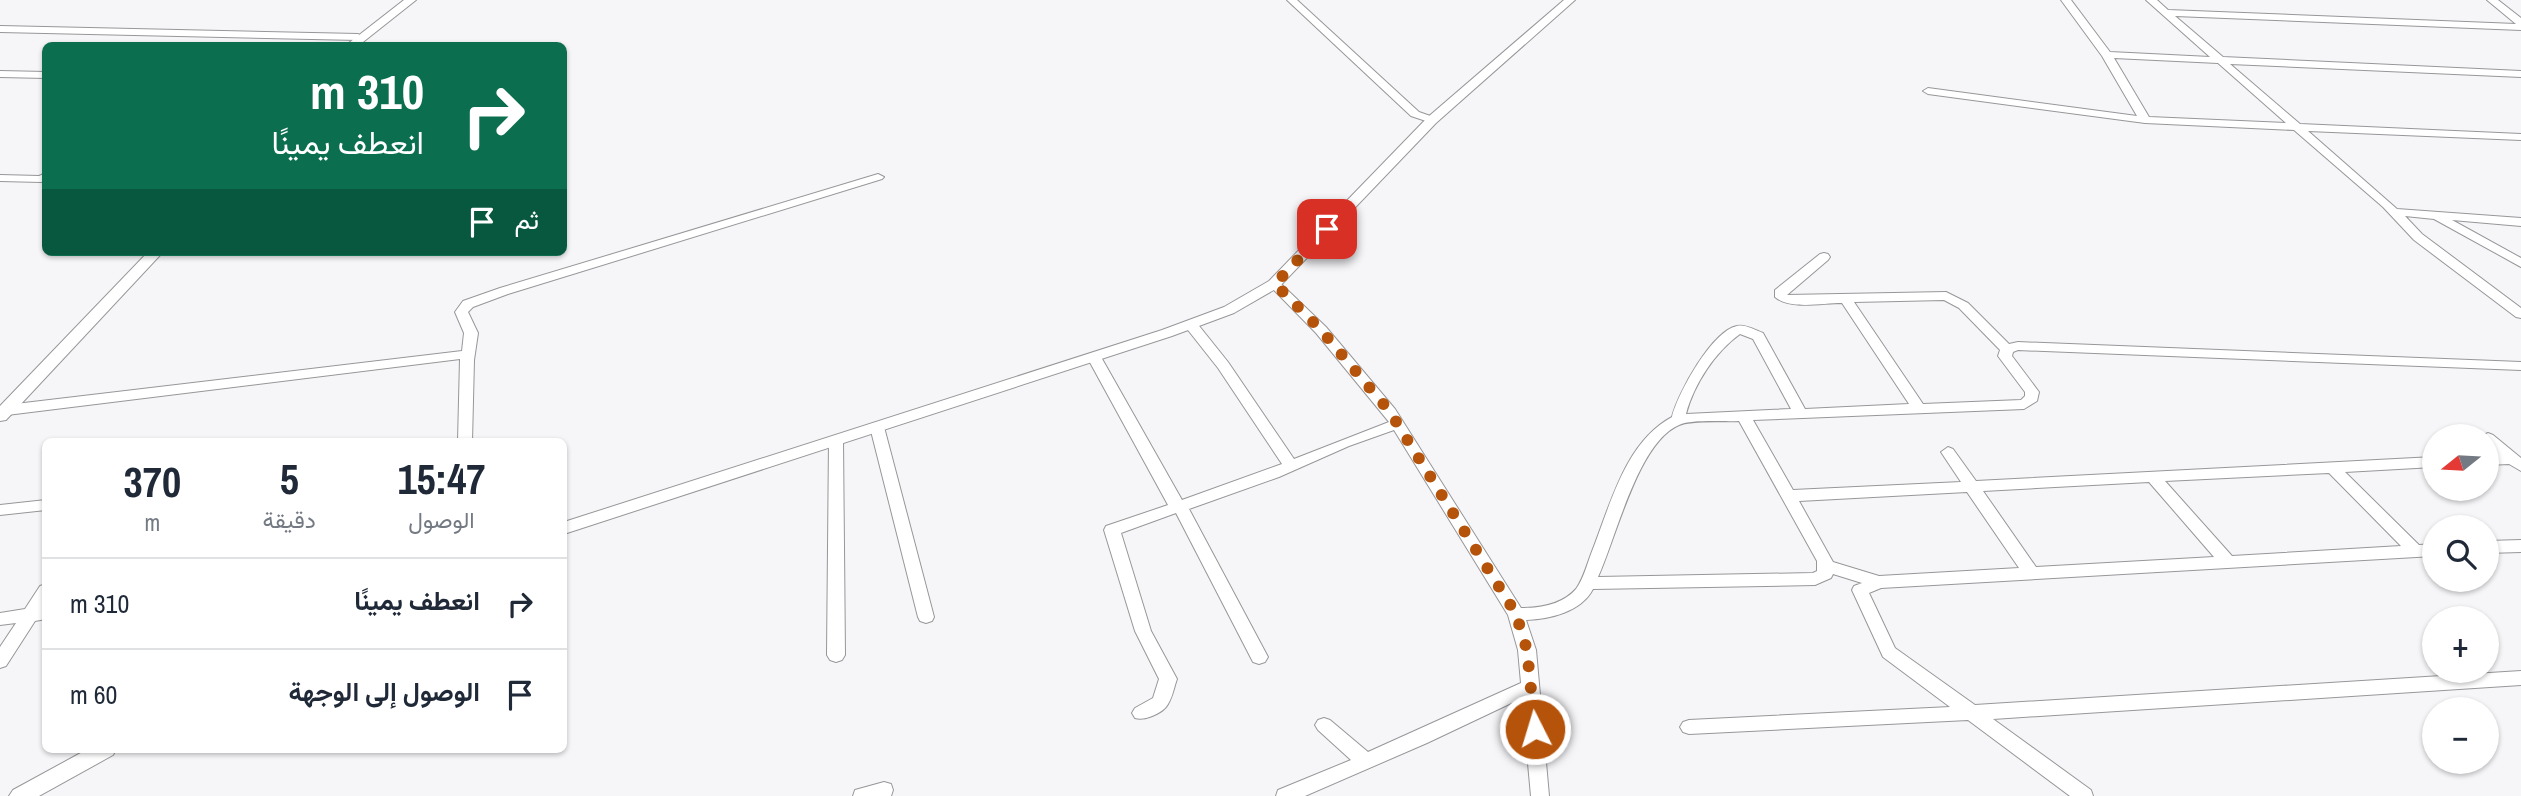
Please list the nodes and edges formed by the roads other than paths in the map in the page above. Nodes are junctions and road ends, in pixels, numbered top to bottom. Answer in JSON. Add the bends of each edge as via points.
{"nodes":[{"id":1,"x":411,"y":0,"type":"edge"},
{"id":2,"x":1292,"y":0,"type":"edge"},
{"id":3,"x":1570,"y":0,"type":"edge"},
{"id":4,"x":2066,"y":0,"type":"edge"},
{"id":5,"x":2151,"y":0,"type":"edge"},
{"id":6,"x":2492,"y":0,"type":"edge"},
{"id":7,"x":2169,"y":13,"type":"junction"},
{"id":8,"x":2521,"y":25,"type":"edge"},
{"id":9,"x":0,"y":29,"type":"edge"},
{"id":10,"x":354,"y":41,"type":"edge"},
{"id":11,"x":2108,"y":55,"type":"junction"},
{"id":12,"x":2223,"y":61,"type":"junction"},
{"id":13,"x":0,"y":74,"type":"edge"},
{"id":14,"x":2521,"y":74,"type":"edge"},
{"id":15,"x":42,"y":75,"type":"edge"},
{"id":16,"x":1928,"y":91,"type":"dead end"},
{"id":17,"x":1432,"y":120,"type":"junction"},
{"id":18,"x":2145,"y":120,"type":"junction"},
{"id":19,"x":2296,"y":128,"type":"junction"},
{"id":20,"x":2521,"y":137,"type":"edge"},
{"id":21,"x":878,"y":177,"type":"dead end"},
{"id":22,"x":0,"y":178,"type":"edge"},
{"id":23,"x":42,"y":178,"type":"edge"},
{"id":24,"x":2394,"y":212,"type":"junction"},
{"id":25,"x":2434,"y":215,"type":"junction"},
{"id":26,"x":2521,"y":222,"type":"edge"},
{"id":27,"x":152,"y":256,"type":"edge"},
{"id":28,"x":1824,"y":257,"type":"dead end"},
{"id":29,"x":2521,"y":263,"type":"edge"},
{"id":30,"x":1275,"y":284,"type":"junction"},
{"id":31,"x":1845,"y":298,"type":"junction"},
{"id":32,"x":2521,"y":314,"type":"edge"},
{"id":33,"x":1191,"y":324,"type":"junction"},
{"id":34,"x":2007,"y":349,"type":"junction"},
{"id":35,"x":468,"y":354,"type":"junction"},
{"id":36,"x":1094,"y":357,"type":"junction"},
{"id":37,"x":2521,"y":366,"type":"edge"},
{"id":38,"x":1919,"y":408,"type":"junction"},
{"id":39,"x":4,"y":413,"type":"edge"},
{"id":40,"x":1800,"y":414,"type":"junction"},
{"id":41,"x":1743,"y":416,"type":"junction"},
{"id":42,"x":1678,"y":419,"type":"junction"},
{"id":43,"x":1398,"y":424,"type":"junction"},
{"id":44,"x":877,"y":427,"type":"junction"},
{"id":45,"x":465,"y":438,"type":"edge"},
{"id":46,"x":836,"y":440,"type":"junction"},
{"id":47,"x":2499,"y":447,"type":"edge"},
{"id":48,"x":1948,"y":452,"type":"dead end"},
{"id":49,"x":2499,"y":461,"type":"edge"},
{"id":50,"x":2517,"y":462,"type":"edge"},
{"id":51,"x":2422,"y":463,"type":"edge"},
{"id":52,"x":1291,"y":466,"type":"junction"},
{"id":53,"x":2332,"y":467,"type":"junction"},
{"id":54,"x":2154,"y":478,"type":"junction"},
{"id":55,"x":1972,"y":486,"type":"junction"},
{"id":56,"x":1788,"y":496,"type":"junction"},
{"id":57,"x":42,"y":505,"type":"edge"},
{"id":58,"x":1178,"y":506,"type":"junction"},
{"id":59,"x":0,"y":510,"type":"edge"},
{"id":60,"x":567,"y":527,"type":"edge"},
{"id":61,"x":2521,"y":546,"type":"edge"},
{"id":62,"x":2499,"y":547,"type":"edge"},
{"id":63,"x":2415,"y":551,"type":"junction"},
{"id":64,"x":2422,"y":551,"type":"edge"},
{"id":65,"x":2229,"y":564,"type":"junction"},
{"id":66,"x":1827,"y":566,"type":"junction"},
{"id":67,"x":2032,"y":574,"type":"junction"},
{"id":68,"x":1879,"y":582,"type":"junction"},
{"id":69,"x":1588,"y":583,"type":"junction"},
{"id":70,"x":37,"y":614,"type":"edge"},
{"id":71,"x":1516,"y":614,"type":"junction"},
{"id":72,"x":926,"y":617,"type":"dead end"},
{"id":73,"x":0,"y":619,"type":"edge"},
{"id":74,"x":836,"y":655,"type":"dead end"},
{"id":75,"x":1259,"y":657,"type":"dead end"},
{"id":76,"x":0,"y":662,"type":"edge"},
{"id":77,"x":2517,"y":682,"type":"edge"},
{"id":78,"x":1531,"y":686,"type":"junction"},
{"id":79,"x":1141,"y":713,"type":"dead end"},
{"id":80,"x":1970,"y":713,"type":"junction"},
{"id":81,"x":1324,"y":725,"type":"dead end"},
{"id":82,"x":1689,"y":727,"type":"dead end"},
{"id":83,"x":99,"y":753,"type":"edge"},
{"id":84,"x":1364,"y":761,"type":"junction"},
{"id":85,"x":884,"y":790,"type":"dead end"},
{"id":86,"x":20,"y":796,"type":"edge"},
{"id":87,"x":862,"y":796,"type":"edge"},
{"id":88,"x":1285,"y":796,"type":"edge"},
{"id":89,"x":1540,"y":796,"type":"edge"},
{"id":90,"x":2084,"y":796,"type":"edge"}],
"edges":[{"from":1,"to":10,"type":"street"},
{"from":2,"to":17,"type":"street","via":[[1415,114]]},
{"from":3,"to":17,"type":"street"},
{"from":4,"to":11,"type":"street"},
{"from":5,"to":7,"type":"street"},
{"from":6,"to":8,"type":"street"},
{"from":7,"to":8,"type":"street"},
{"from":7,"to":12,"type":"street"},
{"from":9,"to":10,"type":"street"},
{"from":11,"to":12,"type":"street"},
{"from":11,"to":18,"type":"street"},
{"from":12,"to":14,"type":"street"},
{"from":12,"to":19,"type":"street"},
{"from":13,"to":15,"type":"street"},
{"from":16,"to":18,"type":"street"},
{"from":17,"to":30,"type":"street"},
{"from":18,"to":19,"type":"street"},
{"from":19,"to":20,"type":"street"},
{"from":19,"to":24,"type":"street"},
{"from":21,"to":35,"type":"street","via":[[468,304],[461,312],[471,333]]},
{"from":22,"to":23,"type":"street"},
{"from":24,"to":25,"type":"street"},
{"from":24,"to":32,"type":"street","via":[[2418,237]]},
{"from":25,"to":26,"type":"street"},
{"from":25,"to":29,"type":"street"},
{"from":27,"to":39,"type":"street"},
{"from":28,"to":31,"type":"street","via":[[1780,296],[1791,300]]},
{"from":30,"to":33,"type":"street","via":[[1229,310]]},
{"from":30,"to":43,"type":"street","via":[[1321,330]]},
{"from":31,"to":34,"type":"street","via":[[1953,298]]},
{"from":31,"to":38,"type":"street"},
{"from":33,"to":36,"type":"street"},
{"from":33,"to":52,"type":"street"},
{"from":34,"to":37,"type":"street"},
{"from":34,"to":38,"type":"street","via":[[2007,359],[2032,391],[2028,403]]},
{"from":35,"to":39,"type":"street"},
{"from":35,"to":45,"type":"street"},
{"from":36,"to":44,"type":"street"},
{"from":36,"to":58,"type":"street"},
{"from":38,"to":40,"type":"street"},
{"from":40,"to":41,"type":"street"},
{"from":40,"to":42,"type":"street","via":[[1758,336],[1740,329],[1694,376]]},
{"from":41,"to":42,"type":"street"},
{"from":41,"to":56,"type":"street"},
{"from":42,"to":69,"type":"street","via":[[1657,430],[1640,456]]},
{"from":43,"to":52,"type":"street"},
{"from":43,"to":71,"type":"street"},
{"from":44,"to":46,"type":"street"},
{"from":44,"to":72,"type":"street"},
{"from":46,"to":60,"type":"street"},
{"from":46,"to":74,"type":"street"},
{"from":47,"to":50,"type":"street"},
{"from":48,"to":55,"type":"street"},
{"from":49,"to":50,"type":"street"},
{"from":51,"to":53,"type":"street"},
{"from":52,"to":58,"type":"street"},
{"from":53,"to":54,"type":"street"},
{"from":53,"to":63,"type":"street"},
{"from":54,"to":55,"type":"street"},
{"from":54,"to":65,"type":"street"},
{"from":55,"to":56,"type":"street"},
{"from":55,"to":67,"type":"street"},
{"from":56,"to":66,"type":"street"},
{"from":57,"to":59,"type":"street"},
{"from":58,"to":75,"type":"street"},
{"from":58,"to":79,"type":"street","via":[[1112,530],[1143,632],[1168,679],[1160,702]]},
{"from":61,"to":62,"type":"street"},
{"from":63,"to":64,"type":"street"},
{"from":63,"to":65,"type":"street"},
{"from":65,"to":67,"type":"street"},
{"from":66,"to":68,"type":"street"},
{"from":66,"to":69,"type":"street","via":[[1825,574],[1815,579]]},
{"from":67,"to":68,"type":"street"},
{"from":68,"to":80,"type":"street","via":[[1860,590],[1889,652]]},
{"from":69,"to":71,"type":"street","via":[[1566,606],[1543,614]]},
{"from":70,"to":73,"type":"street"},
{"from":70,"to":76,"type":"street"},
{"from":71,"to":78,"type":"street"},
{"from":77,"to":80,"type":"street"},
{"from":78,"to":84,"type":"street"},
{"from":78,"to":89,"type":"street"},
{"from":80,"to":82,"type":"street"},
{"from":80,"to":90,"type":"street"},
{"from":81,"to":84,"type":"street"},
{"from":83,"to":86,"type":"street"},
{"from":84,"to":88,"type":"street"},
{"from":85,"to":87,"type":"street"}]}
